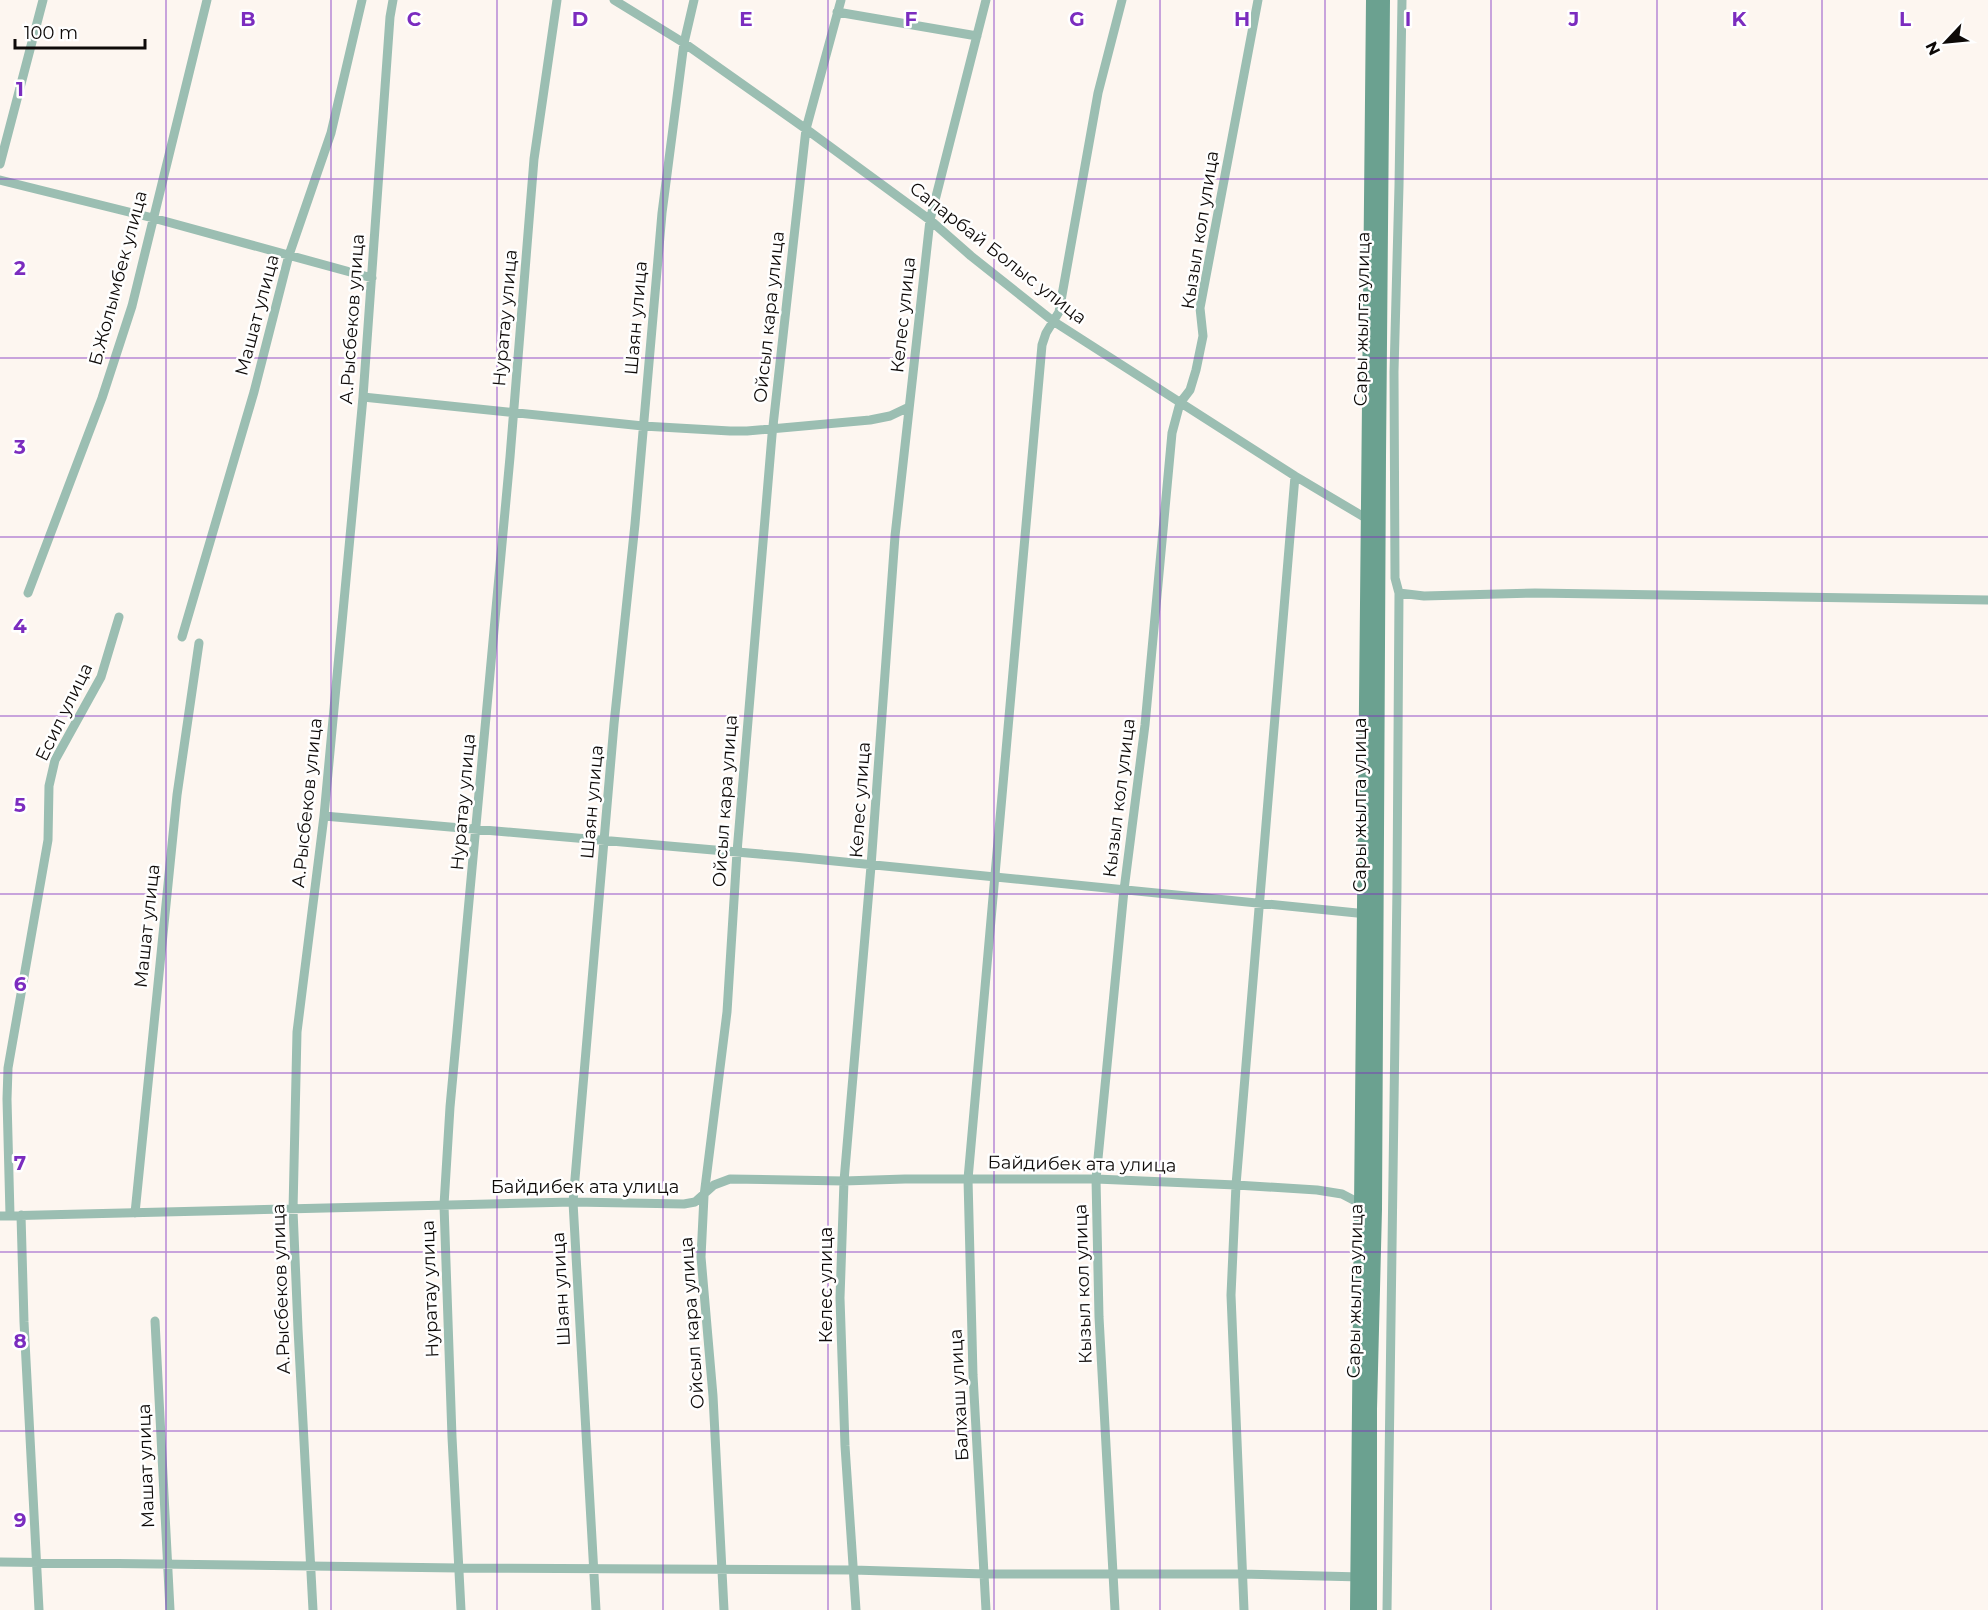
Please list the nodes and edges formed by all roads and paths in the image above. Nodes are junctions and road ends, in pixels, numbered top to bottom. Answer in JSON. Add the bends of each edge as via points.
{"nodes":[{"id":1,"x":43,"y":0,"type":"edge"},
{"id":2,"x":207,"y":0,"type":"edge"},
{"id":3,"x":362,"y":0,"type":"edge"},
{"id":4,"x":393,"y":0,"type":"edge"},
{"id":5,"x":557,"y":0,"type":"edge"},
{"id":6,"x":614,"y":0,"type":"edge"},
{"id":7,"x":694,"y":0,"type":"edge"},
{"id":8,"x":841,"y":0,"type":"edge"},
{"id":9,"x":986,"y":0,"type":"edge"},
{"id":10,"x":1122,"y":0,"type":"edge"},
{"id":11,"x":1258,"y":0,"type":"edge"},
{"id":12,"x":1373,"y":0,"type":"edge"},
{"id":13,"x":1383,"y":0,"type":"edge"},
{"id":14,"x":1401,"y":0,"type":"edge"},
{"id":15,"x":837,"y":12,"type":"junction"},
{"id":16,"x":977,"y":36,"type":"junction"},
{"id":17,"x":684,"y":43,"type":"junction"},
{"id":18,"x":806,"y":129,"type":"junction"},
{"id":19,"x":0,"y":164,"type":"edge"},
{"id":20,"x":0,"y":180,"type":"edge"},
{"id":21,"x":153,"y":218,"type":"junction"},
{"id":22,"x":930,"y":220,"type":"junction"},
{"id":23,"x":289,"y":255,"type":"junction"},
{"id":24,"x":372,"y":278,"type":"junction"},
{"id":25,"x":1053,"y":321,"type":"junction"},
{"id":26,"x":363,"y":397,"type":"junction"},
{"id":27,"x":1180,"y":403,"type":"junction"},
{"id":28,"x":909,"y":406,"type":"junction"},
{"id":29,"x":514,"y":413,"type":"junction"},
{"id":30,"x":644,"y":426,"type":"junction"},
{"id":31,"x":773,"y":429,"type":"junction"},
{"id":32,"x":1295,"y":476,"type":"junction"},
{"id":33,"x":1369,"y":520,"type":"junction"},
{"id":34,"x":28,"y":593,"type":"dead end"},
{"id":35,"x":1399,"y":593,"type":"junction"},
{"id":36,"x":1988,"y":600,"type":"edge"},
{"id":37,"x":119,"y":617,"type":"dead end"},
{"id":38,"x":182,"y":637,"type":"dead end"},
{"id":39,"x":199,"y":642,"type":"dead end"},
{"id":40,"x":324,"y":816,"type":"junction"},
{"id":41,"x":477,"y":830,"type":"junction"},
{"id":42,"x":605,"y":840,"type":"junction"},
{"id":43,"x":737,"y":852,"type":"junction"},
{"id":44,"x":871,"y":866,"type":"junction"},
{"id":45,"x":995,"y":878,"type":"junction"},
{"id":46,"x":1124,"y":890,"type":"junction"},
{"id":47,"x":1260,"y":903,"type":"junction"},
{"id":48,"x":1371,"y":914,"type":"junction"},
{"id":49,"x":968,"y":1179,"type":"junction"},
{"id":50,"x":1096,"y":1179,"type":"junction"},
{"id":51,"x":844,"y":1181,"type":"junction"},
{"id":52,"x":1236,"y":1185,"type":"junction"},
{"id":53,"x":704,"y":1196,"type":"junction"},
{"id":54,"x":573,"y":1202,"type":"junction"},
{"id":55,"x":444,"y":1205,"type":"junction"},
{"id":56,"x":1369,"y":1207,"type":"junction"},
{"id":57,"x":293,"y":1210,"type":"junction"},
{"id":58,"x":135,"y":1213,"type":"junction"},
{"id":59,"x":21,"y":1215,"type":"junction"},
{"id":60,"x":5,"y":1216,"type":"edge"},
{"id":61,"x":155,"y":1321,"type":"dead end"},
{"id":62,"x":0,"y":1562,"type":"edge"},
{"id":63,"x":36,"y":1562,"type":"junction"},
{"id":64,"x":167,"y":1564,"type":"junction"},
{"id":65,"x":310,"y":1567,"type":"junction"},
{"id":66,"x":458,"y":1568,"type":"junction"},
{"id":67,"x":593,"y":1568,"type":"junction"},
{"id":68,"x":723,"y":1570,"type":"junction"},
{"id":69,"x":853,"y":1570,"type":"junction"},
{"id":70,"x":1113,"y":1573,"type":"junction"},
{"id":71,"x":985,"y":1574,"type":"junction"},
{"id":72,"x":1241,"y":1574,"type":"junction"},
{"id":73,"x":1364,"y":1577,"type":"junction"},
{"id":74,"x":39,"y":1610,"type":"edge"},
{"id":75,"x":170,"y":1610,"type":"edge"},
{"id":76,"x":313,"y":1610,"type":"edge"},
{"id":77,"x":461,"y":1610,"type":"edge"},
{"id":78,"x":596,"y":1610,"type":"edge"},
{"id":79,"x":724,"y":1610,"type":"edge"},
{"id":80,"x":855,"y":1610,"type":"edge"},
{"id":81,"x":986,"y":1610,"type":"edge"},
{"id":82,"x":1115,"y":1610,"type":"edge"},
{"id":83,"x":1244,"y":1610,"type":"edge"},
{"id":84,"x":1357,"y":1610,"type":"edge"},
{"id":85,"x":1370,"y":1610,"type":"edge"},
{"id":86,"x":1387,"y":1610,"type":"edge"}],
"edges":[{"from":1,"to":19,"type":"street"},
{"from":2,"to":21,"type":"street","name":"Б.Жолымбек улица"},
{"from":3,"to":23,"type":"street","name":"Машат улица","via":[[331,133]]},
{"from":4,"to":24,"type":"street","name":"А.Рысбеков улица"},
{"from":5,"to":29,"type":"street","name":"Нуратау улица","via":[[534,159]]},
{"from":6,"to":17,"type":"street","name":"Сапарбай Болыс улица"},
{"from":7,"to":17,"type":"street","name":"Шаян улица"},
{"from":8,"to":15,"type":"street","name":"Ойсыл кара улица"},
{"from":9,"to":16,"type":"street","name":"Келес улица"},
{"from":10,"to":25,"type":"street","name":"Балхаш улица","via":[[1098,93],[1059,312]]},
{"from":11,"to":27,"type":"street","name":"Кызыл кол улица","via":[[1200,308],[1203,336],[1190,390]]},
{"from":12,"to":33,"type":"main road","name":"Сары жылга улица"},
{"from":13,"to":48,"type":"main road","name":"Сары жылга улица"},
{"from":14,"to":35,"type":"street","via":[[1394,372],[1395,578]]},
{"from":15,"to":16,"type":"street"},
{"from":15,"to":18,"type":"street","name":"Ойсыл кара улица"},
{"from":16,"to":22,"type":"street","name":"Келес улица"},
{"from":17,"to":18,"type":"street","name":"Сапарбай Болыс улица"},
{"from":17,"to":30,"type":"street","name":"Шаян улица","via":[[662,213]]},
{"from":18,"to":22,"type":"street","name":"Сапарбай Болыс улица"},
{"from":18,"to":31,"type":"street","name":"Ойсыл кара улица"},
{"from":20,"to":21,"type":"street"},
{"from":21,"to":23,"type":"street"},
{"from":21,"to":34,"type":"street","name":"Б.Жолымбек улица","via":[[132,306],[105,387]]},
{"from":22,"to":25,"type":"street","name":"Сапарбай Болыс улица"},
{"from":22,"to":28,"type":"street","name":"Келес улица"},
{"from":23,"to":24,"type":"street"},
{"from":23,"to":38,"type":"street","name":"Машат улица","via":[[254,392]]},
{"from":24,"to":26,"type":"street","name":"А.Рысбеков улица"},
{"from":25,"to":27,"type":"street","name":"Сапарбай Болыс улица"},
{"from":25,"to":45,"type":"street","name":"Балхаш улица","via":[[1042,345]]},
{"from":26,"to":29,"type":"street"},
{"from":26,"to":40,"type":"street","name":"А.Рысбеков улица"},
{"from":27,"to":32,"type":"street","name":"Сапарбай Болыс улица"},
{"from":27,"to":46,"type":"street","name":"Кызыл кол улица","via":[[1167,476]]},
{"from":28,"to":31,"type":"street","via":[[870,420]]},
{"from":28,"to":44,"type":"street","name":"Келес улица","via":[[895,536]]},
{"from":29,"to":30,"type":"street"},
{"from":29,"to":41,"type":"street","name":"Нуратау улица"},
{"from":30,"to":31,"type":"street"},
{"from":30,"to":42,"type":"street","name":"Шаян улица"},
{"from":31,"to":43,"type":"street","name":"Ойсыл кара улица"},
{"from":32,"to":33,"type":"street","name":"Сапарбай Болыс улица"},
{"from":32,"to":47,"type":"street"},
{"from":33,"to":48,"type":"main road","name":"Сары жылга улица"},
{"from":35,"to":36,"type":"street"},
{"from":35,"to":86,"type":"street"},
{"from":37,"to":60,"type":"street","name":"Есил улица","via":[[101,677],[55,760],[49,786],[48,840],[8,1068]]},
{"from":39,"to":58,"type":"street","name":"Машат улица","via":[[177,795]]},
{"from":40,"to":41,"type":"street"},
{"from":40,"to":57,"type":"street","name":"А.Рысбеков улица","via":[[297,1032]]},
{"from":41,"to":42,"type":"street"},
{"from":41,"to":55,"type":"street","name":"Нуратау улица"},
{"from":42,"to":43,"type":"street"},
{"from":42,"to":54,"type":"street","name":"Шаян улица"},
{"from":43,"to":44,"type":"street"},
{"from":43,"to":53,"type":"street","name":"Ойсыл кара улица","via":[[726,1012]]},
{"from":44,"to":45,"type":"street"},
{"from":44,"to":51,"type":"street","name":"Келес улица"},
{"from":45,"to":46,"type":"street"},
{"from":45,"to":49,"type":"street","name":"Балхаш улица"},
{"from":46,"to":47,"type":"street"},
{"from":46,"to":50,"type":"street","name":"Кызыл кол улица"},
{"from":47,"to":48,"type":"street"},
{"from":47,"to":52,"type":"street"},
{"from":48,"to":56,"type":"main road","name":"Сары жылга улица"},
{"from":49,"to":50,"type":"street","name":"Байдибек ата улица"},
{"from":49,"to":51,"type":"street","name":"Байдибек ата улица"},
{"from":49,"to":71,"type":"street","name":"Балхаш улица"},
{"from":50,"to":52,"type":"street","name":"Байдибек ата улица"},
{"from":50,"to":70,"type":"street","name":"Кызыл кол улица"},
{"from":51,"to":53,"type":"street","name":"Байдибек ата улица","via":[[730,1179],[714,1185]]},
{"from":51,"to":69,"type":"street","name":"Келес улица","via":[[840,1298]]},
{"from":52,"to":56,"type":"street","name":"Байдибек ата улица","via":[[1342,1194]]},
{"from":52,"to":72,"type":"street","via":[[1231,1295]]},
{"from":53,"to":54,"type":"street","name":"Байдибек ата улица","via":[[684,1204]]},
{"from":53,"to":68,"type":"street","name":"Ойсыл кара улица","via":[[702,1257]]},
{"from":54,"to":55,"type":"street","name":"Байдибек ата улица"},
{"from":54,"to":67,"type":"street","name":"Шаян улица"},
{"from":55,"to":57,"type":"street","name":"Байдибек ата улица"},
{"from":55,"to":66,"type":"street","name":"Нуратау улица"},
{"from":56,"to":73,"type":"main road","name":"Сары жылга улица"},
{"from":57,"to":58,"type":"street","name":"Байдибек ата улица"},
{"from":57,"to":65,"type":"street","name":"А.Рысбеков улица"},
{"from":58,"to":59,"type":"street","name":"Байдибек ата улица"},
{"from":59,"to":60,"type":"street","name":"Байдибек ата улица"},
{"from":59,"to":63,"type":"street"},
{"from":61,"to":64,"type":"street","name":"Машат улица"},
{"from":62,"to":63,"type":"street"},
{"from":63,"to":64,"type":"street"},
{"from":63,"to":74,"type":"street"},
{"from":64,"to":65,"type":"street"},
{"from":64,"to":75,"type":"street","name":"Машат улица"},
{"from":65,"to":66,"type":"street"},
{"from":65,"to":76,"type":"street","name":"А.Рысбеков улица"},
{"from":66,"to":67,"type":"street"},
{"from":66,"to":77,"type":"street","name":"Нуратау улица"},
{"from":67,"to":68,"type":"street"},
{"from":67,"to":78,"type":"street","name":"Шаян улица"},
{"from":68,"to":69,"type":"street"},
{"from":68,"to":79,"type":"street","name":"Ойсыл кара улица"},
{"from":69,"to":71,"type":"street"},
{"from":69,"to":80,"type":"street","name":"Келес улица"},
{"from":70,"to":71,"type":"street"},
{"from":70,"to":72,"type":"street"},
{"from":70,"to":82,"type":"street","name":"Кызыл кол улица"},
{"from":71,"to":81,"type":"street","name":"Балхаш улица"},
{"from":72,"to":73,"type":"street"},
{"from":72,"to":83,"type":"street"},
{"from":73,"to":84,"type":"main road","name":"Сары жылга улица"},
{"from":73,"to":85,"type":"main road","name":"Сары жылга улица"}]}
